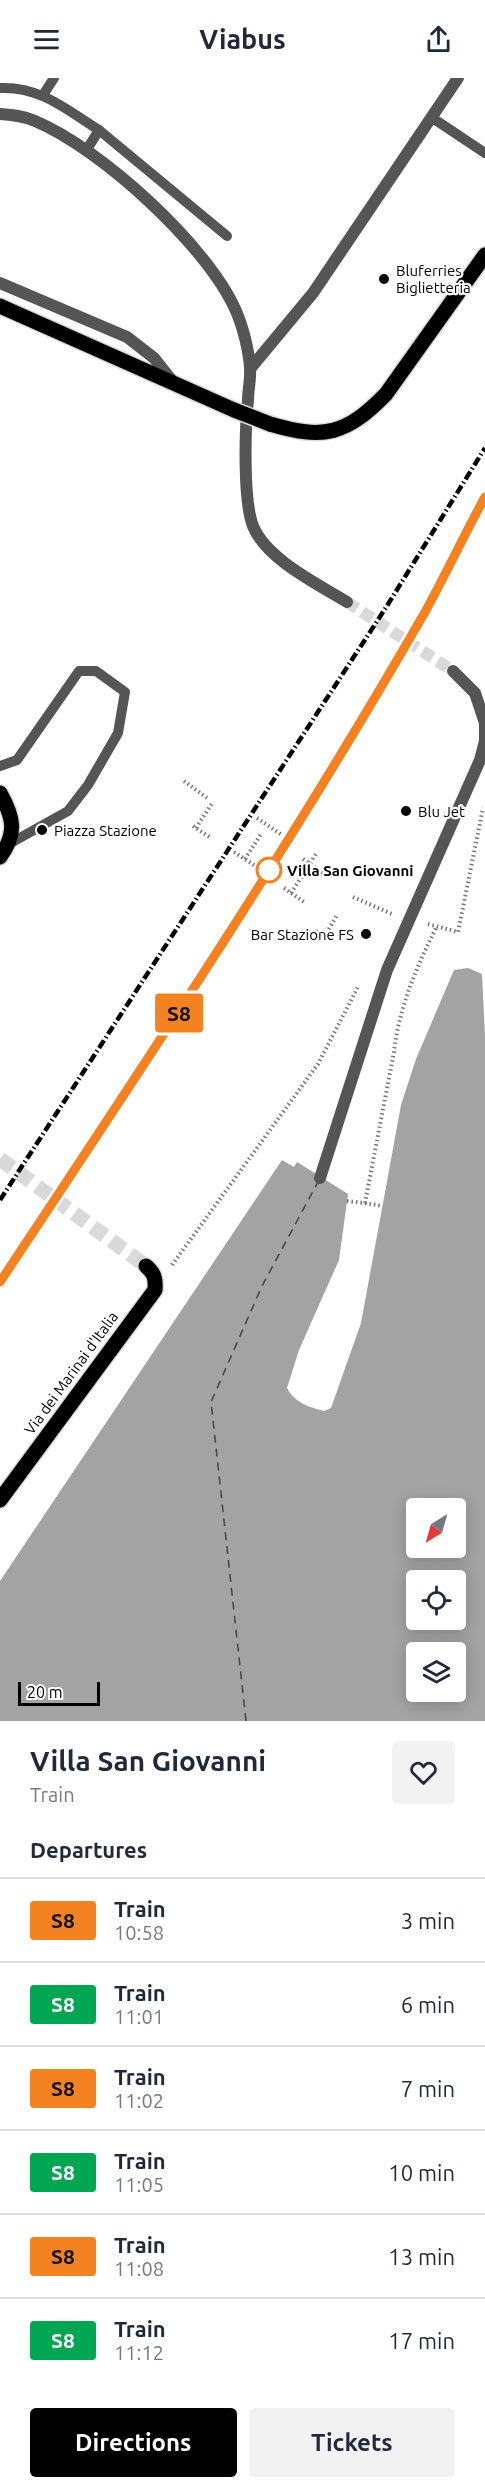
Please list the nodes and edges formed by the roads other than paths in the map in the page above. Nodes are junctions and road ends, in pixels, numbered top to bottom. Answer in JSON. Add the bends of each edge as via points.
{"nodes":[{"id":1,"x":54,"y":78,"type":"edge"},
{"id":2,"x":458,"y":78,"type":"edge"},
{"id":3,"x":0,"y":88,"type":"edge"},
{"id":4,"x":43,"y":95,"type":"junction"},
{"id":5,"x":0,"y":114,"type":"edge"},
{"id":6,"x":431,"y":117,"type":"junction"},
{"id":7,"x":99,"y":130,"type":"junction"},
{"id":8,"x":86,"y":151,"type":"junction"},
{"id":9,"x":485,"y":153,"type":"edge"},
{"id":10,"x":227,"y":237,"type":"dead end"},
{"id":11,"x":485,"y":255,"type":"edge"},
{"id":12,"x":0,"y":283,"type":"edge"},
{"id":13,"x":0,"y":306,"type":"edge"},
{"id":14,"x":250,"y":369,"type":"junction"},
{"id":15,"x":174,"y":383,"type":"junction"},
{"id":16,"x":347,"y":602,"type":"tunnel mouth"},
{"id":17,"x":453,"y":671,"type":"tunnel mouth"},
{"id":18,"x":485,"y":723,"type":"edge"},
{"id":19,"x":0,"y":766,"type":"edge"},
{"id":20,"x":0,"y":793,"type":"edge"},
{"id":21,"x":9,"y":844,"type":"junction"},
{"id":22,"x":0,"y":857,"type":"edge"},
{"id":23,"x":320,"y":1178,"type":"dead end"},
{"id":24,"x":146,"y":1266,"type":"tunnel mouth"},
{"id":25,"x":0,"y":1500,"type":"edge"}],
"edges":[{"from":1,"to":4,"type":"lane"},
{"from":2,"to":6,"type":"street"},
{"from":3,"to":4,"type":"lane","via":[[16,87]]},
{"from":4,"to":7,"type":"lane"},
{"from":5,"to":8,"type":"street","via":[[34,120]]},
{"from":6,"to":9,"type":"lane"},
{"from":6,"to":14,"type":"street","via":[[313,293]]},
{"from":7,"to":8,"type":"lane"},
{"from":7,"to":10,"type":"lane"},
{"from":8,"to":14,"type":"street","via":[[150,202],[218,279],[237,312]]},
{"from":11,"to":15,"type":"main road","bridge":true,"via":[[386,394],[357,420],[340,429],[299,432],[270,424]]},
{"from":12,"to":15,"type":"street","via":[[127,337],[154,358]]},
{"from":13,"to":15,"type":"main road"},
{"from":14,"to":16,"type":"street","via":[[247,497],[253,526],[262,542],[283,561]]},
{"from":17,"to":18,"type":"street","via":[[475,693]]},
{"from":18,"to":23,"type":"street","via":[[480,760],[387,970]]},
{"from":19,"to":21,"type":"lane","via":[[17,760],[79,671],[96,671],[125,692],[118,733],[88,785],[68,811]]},
{"from":20,"to":21,"type":"main road","via":[[12,814]]},
{"from":21,"to":22,"type":"main road"},
{"from":24,"to":25,"type":"main road","name":"Via dei Marinai d'Italia","via":[[153,1273],[155,1290]]}]}
